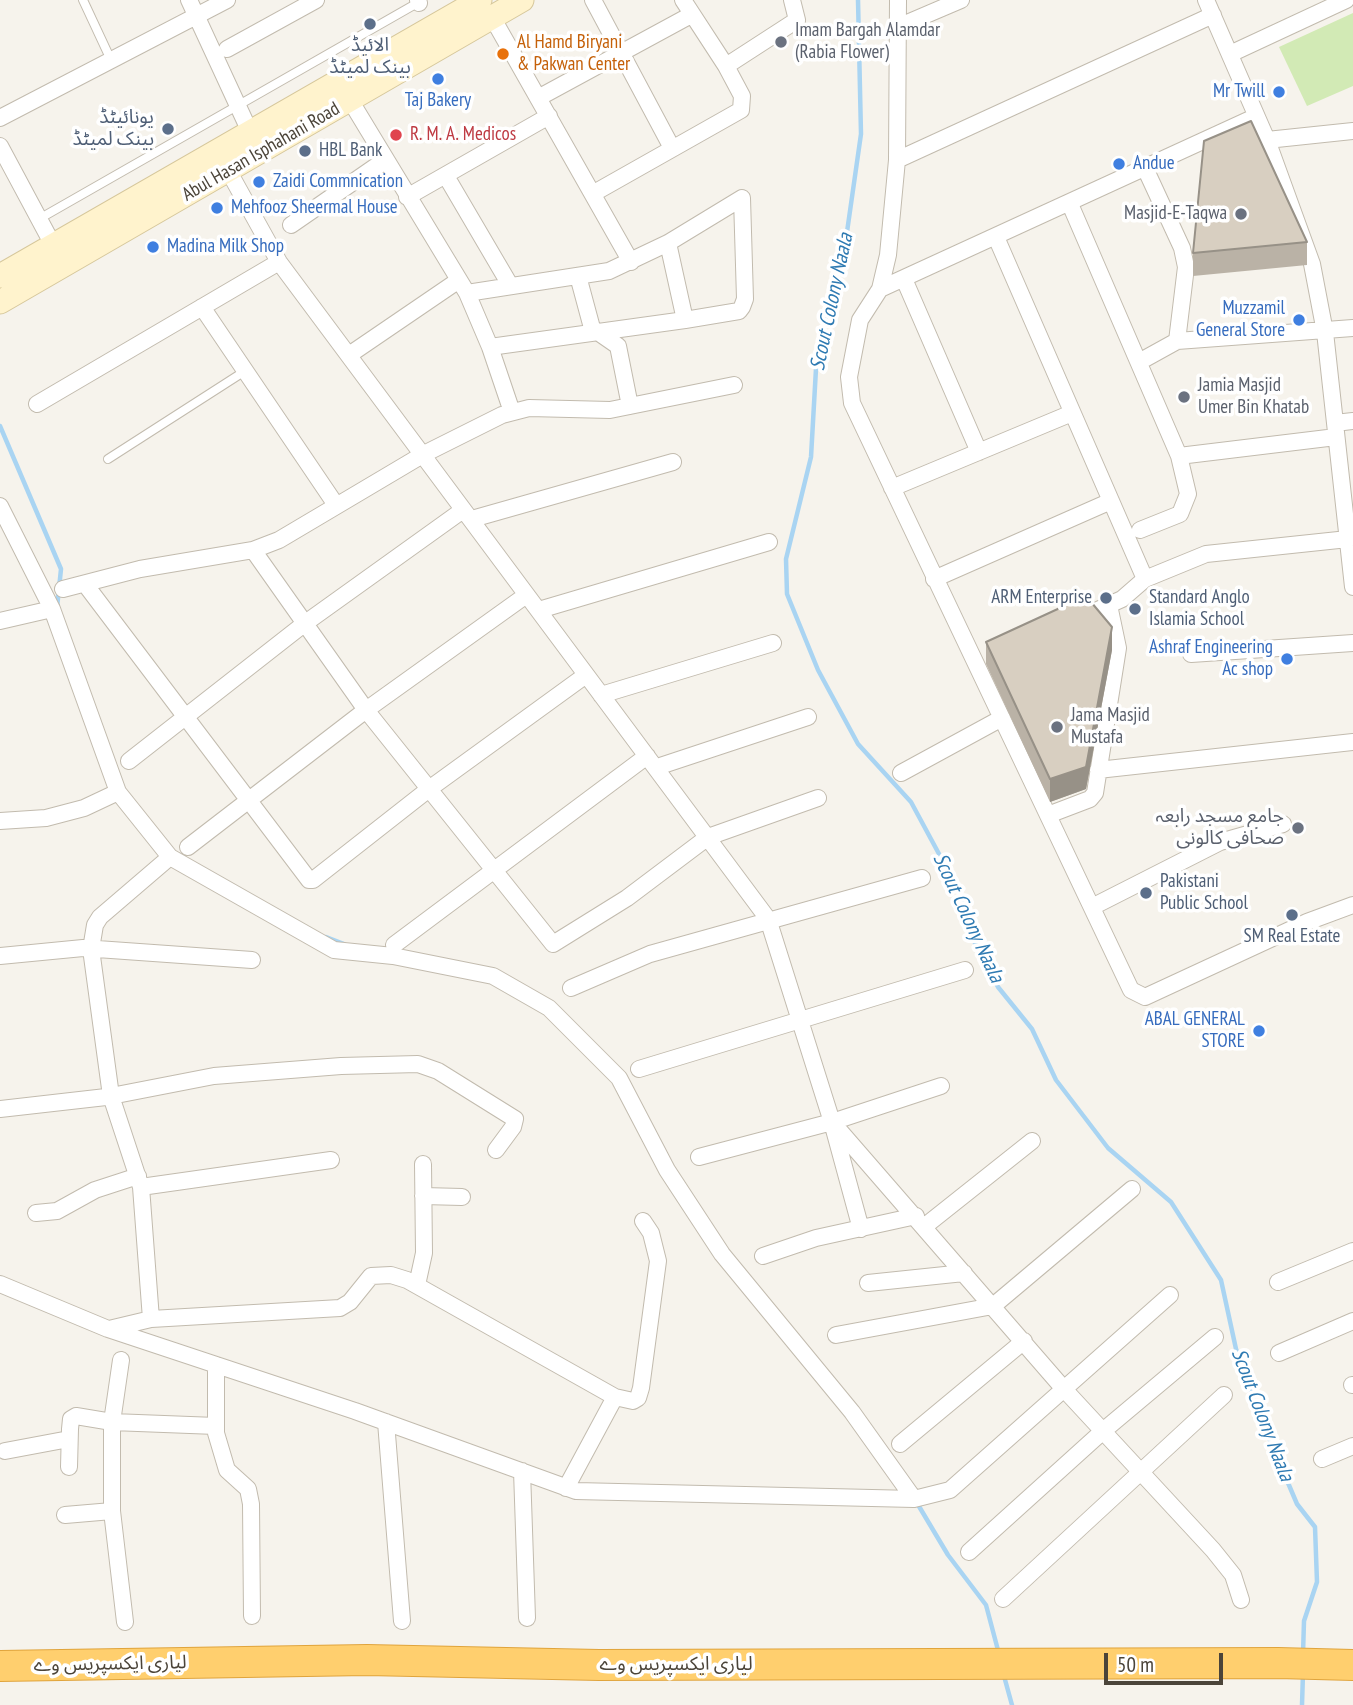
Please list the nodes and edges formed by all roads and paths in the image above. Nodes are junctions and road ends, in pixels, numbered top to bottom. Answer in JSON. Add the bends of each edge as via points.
{"nodes":[{"id":1,"x":83,"y":0,"type":"edge"},
{"id":2,"x":189,"y":0,"type":"edge"},
{"id":3,"x":227,"y":0,"type":"edge"},
{"id":4,"x":316,"y":0,"type":"edge"},
{"id":5,"x":522,"y":0,"type":"edge"},
{"id":6,"x":593,"y":0,"type":"edge"},
{"id":7,"x":684,"y":0,"type":"edge"},
{"id":8,"x":792,"y":0,"type":"edge"},
{"id":9,"x":898,"y":0,"type":"edge"},
{"id":10,"x":961,"y":0,"type":"edge"},
{"id":11,"x":1206,"y":0,"type":"edge"},
{"id":12,"x":1346,"y":0,"type":"edge"},
{"id":13,"x":420,"y":1,"type":"edge"},
{"id":14,"x":486,"y":9,"type":"edge"},
{"id":15,"x":691,"y":15,"type":"junction"},
{"id":16,"x":1213,"y":15,"type":"junction"},
{"id":17,"x":196,"y":16,"type":"junction"},
{"id":18,"x":900,"y":26,"type":"junction"},
{"id":19,"x":227,"y":48,"type":"dead end"},
{"id":20,"x":621,"y":53,"type":"junction"},
{"id":21,"x":1230,"y":54,"type":"junction"},
{"id":22,"x":111,"y":60,"type":"junction"},
{"id":23,"x":726,"y":66,"type":"junction"},
{"id":24,"x":538,"y":98,"type":"junction"},
{"id":25,"x":350,"y":100,"type":"junction"},
{"id":26,"x":237,"y":105,"type":"junction"},
{"id":27,"x":549,"y":116,"type":"junction"},
{"id":28,"x":1255,"y":117,"type":"junction"},
{"id":29,"x":0,"y":118,"type":"edge"},
{"id":30,"x":1353,"y":131,"type":"edge"},
{"id":31,"x":250,"y":132,"type":"junction"},
{"id":32,"x":1267,"y":140,"type":"junction"},
{"id":33,"x":0,"y":146,"type":"edge"},
{"id":34,"x":672,"y":148,"type":"junction"},
{"id":35,"x":218,"y":151,"type":"junction"},
{"id":36,"x":385,"y":160,"type":"junction"},
{"id":37,"x":897,"y":160,"type":"junction"},
{"id":38,"x":1145,"y":168,"type":"junction"},
{"id":39,"x":229,"y":172,"type":"junction"},
{"id":40,"x":446,"y":176,"type":"junction"},
{"id":41,"x":594,"y":193,"type":"junction"},
{"id":42,"x":407,"y":197,"type":"junction"},
{"id":43,"x":1070,"y":204,"type":"junction"},
{"id":44,"x":39,"y":219,"type":"junction"},
{"id":45,"x":291,"y":225,"type":"dead end"},
{"id":46,"x":996,"y":237,"type":"junction"},
{"id":47,"x":668,"y":243,"type":"junction"},
{"id":48,"x":53,"y":245,"type":"junction"},
{"id":49,"x":279,"y":262,"type":"junction"},
{"id":50,"x":631,"y":262,"type":"junction"},
{"id":51,"x":0,"y":276,"type":"edge"},
{"id":52,"x":578,"y":276,"type":"junction"},
{"id":53,"x":904,"y":279,"type":"junction"},
{"id":54,"x":510,"y":285,"type":"junction"},
{"id":55,"x":463,"y":287,"type":"junction"},
{"id":56,"x":880,"y":289,"type":"junction"},
{"id":57,"x":0,"y":302,"type":"edge"},
{"id":58,"x":202,"y":307,"type":"junction"},
{"id":59,"x":685,"y":320,"type":"junction"},
{"id":60,"x":1353,"y":328,"type":"edge"},
{"id":61,"x":1325,"y":332,"type":"junction"},
{"id":62,"x":597,"y":333,"type":"junction"},
{"id":63,"x":1177,"y":341,"type":"junction"},
{"id":64,"x":490,"y":347,"type":"junction"},
{"id":65,"x":349,"y":355,"type":"junction"},
{"id":66,"x":1139,"y":362,"type":"junction"},
{"id":67,"x":245,"y":370,"type":"junction"},
{"id":68,"x":734,"y":385,"type":"dead end"},
{"id":69,"x":37,"y":404,"type":"dead end"},
{"id":70,"x":630,"y":406,"type":"junction"},
{"id":71,"x":512,"y":412,"type":"junction"},
{"id":72,"x":1072,"y":413,"type":"junction"},
{"id":73,"x":1353,"y":421,"type":"edge"},
{"id":74,"x":1336,"y":430,"type":"junction"},
{"id":75,"x":979,"y":452,"type":"junction"},
{"id":76,"x":424,"y":454,"type":"junction"},
{"id":77,"x":1179,"y":456,"type":"junction"},
{"id":78,"x":108,"y":459,"type":"dead end"},
{"id":79,"x":673,"y":462,"type":"dead end"},
{"id":80,"x":892,"y":488,"type":"junction"},
{"id":81,"x":1111,"y":501,"type":"junction"},
{"id":82,"x":337,"y":505,"type":"junction"},
{"id":83,"x":0,"y":506,"type":"edge"},
{"id":84,"x":1349,"y":509,"type":"edge"},
{"id":85,"x":468,"y":515,"type":"junction"},
{"id":86,"x":1140,"y":530,"type":"dead end"},
{"id":87,"x":1348,"y":539,"type":"junction"},
{"id":88,"x":769,"y":542,"type":"dead end"},
{"id":89,"x":253,"y":550,"type":"junction"},
{"id":90,"x":934,"y":579,"type":"junction"},
{"id":91,"x":1145,"y":579,"type":"junction"},
{"id":92,"x":85,"y":584,"type":"junction"},
{"id":93,"x":1353,"y":587,"type":"edge"},
{"id":94,"x":63,"y":589,"type":"dead end"},
{"id":95,"x":525,"y":596,"type":"junction"},
{"id":96,"x":1109,"y":606,"type":"junction"},
{"id":97,"x":52,"y":609,"type":"junction"},
{"id":98,"x":538,"y":610,"type":"junction"},
{"id":99,"x":0,"y":621,"type":"edge"},
{"id":100,"x":304,"y":624,"type":"junction"},
{"id":101,"x":1069,"y":624,"type":"edge"},
{"id":102,"x":773,"y":643,"type":"dead end"},
{"id":103,"x":1353,"y":643,"type":"edge"},
{"id":104,"x":1191,"y":654,"type":"dead end"},
{"id":105,"x":586,"y":675,"type":"junction"},
{"id":106,"x":601,"y":695,"type":"junction"},
{"id":107,"x":366,"y":710,"type":"junction"},
{"id":108,"x":808,"y":717,"type":"dead end"},
{"id":109,"x":184,"y":718,"type":"junction"},
{"id":110,"x":1002,"y":718,"type":"junction"},
{"id":111,"x":1353,"y":742,"type":"edge"},
{"id":112,"x":129,"y":761,"type":"dead end"},
{"id":113,"x":652,"y":761,"type":"junction"},
{"id":114,"x":1097,"y":770,"type":"junction"},
{"id":115,"x":901,"y":773,"type":"dead end"},
{"id":116,"x":429,"y":789,"type":"junction"},
{"id":117,"x":118,"y":792,"type":"junction"},
{"id":118,"x":818,"y":798,"type":"dead end"},
{"id":119,"x":247,"y":802,"type":"junction"},
{"id":120,"x":1048,"y":815,"type":"junction"},
{"id":121,"x":0,"y":821,"type":"edge"},
{"id":122,"x":1283,"y":824,"type":"dead end"},
{"id":123,"x":708,"y":837,"type":"junction"},
{"id":124,"x":188,"y":847,"type":"dead end"},
{"id":125,"x":170,"y":857,"type":"junction"},
{"id":126,"x":494,"y":871,"type":"junction"},
{"id":127,"x":922,"y":878,"type":"dead end"},
{"id":128,"x":1353,"y":905,"type":"edge"},
{"id":129,"x":1092,"y":907,"type":"junction"},
{"id":130,"x":768,"y":919,"type":"junction"},
{"id":131,"x":394,"y":945,"type":"dead end"},
{"id":132,"x":91,"y":949,"type":"junction"},
{"id":133,"x":0,"y":956,"type":"edge"},
{"id":134,"x":252,"y":960,"type":"dead end"},
{"id":135,"x":965,"y":971,"type":"dead end"},
{"id":136,"x":571,"y":988,"type":"dead end"},
{"id":137,"x":798,"y":1020,"type":"junction"},
{"id":138,"x":639,"y":1069,"type":"dead end"},
{"id":139,"x":941,"y":1086,"type":"dead end"},
{"id":140,"x":111,"y":1096,"type":"junction"},
{"id":141,"x":0,"y":1109,"type":"edge"},
{"id":142,"x":832,"y":1122,"type":"junction"},
{"id":143,"x":1032,"y":1141,"type":"dead end"},
{"id":144,"x":496,"y":1150,"type":"dead end"},
{"id":145,"x":699,"y":1157,"type":"dead end"},
{"id":146,"x":331,"y":1160,"type":"dead end"},
{"id":147,"x":423,"y":1164,"type":"dead end"},
{"id":148,"x":139,"y":1182,"type":"junction"},
{"id":149,"x":1132,"y":1189,"type":"dead end"},
{"id":150,"x":423,"y":1196,"type":"junction"},
{"id":151,"x":462,"y":1197,"type":"dead end"},
{"id":152,"x":36,"y":1213,"type":"dead end"},
{"id":153,"x":643,"y":1221,"type":"dead end"},
{"id":154,"x":920,"y":1221,"type":"junction"},
{"id":155,"x":861,"y":1229,"type":"junction"},
{"id":156,"x":1353,"y":1251,"type":"edge"},
{"id":157,"x":763,"y":1256,"type":"dead end"},
{"id":158,"x":964,"y":1273,"type":"junction"},
{"id":159,"x":1278,"y":1282,"type":"dead end"},
{"id":160,"x":868,"y":1283,"type":"dead end"},
{"id":161,"x":0,"y":1284,"type":"edge"},
{"id":162,"x":417,"y":1285,"type":"junction"},
{"id":163,"x":1170,"y":1295,"type":"dead end"},
{"id":164,"x":993,"y":1306,"type":"junction"},
{"id":165,"x":151,"y":1319,"type":"junction"},
{"id":166,"x":1353,"y":1321,"type":"edge"},
{"id":167,"x":108,"y":1329,"type":"junction"},
{"id":168,"x":836,"y":1335,"type":"dead end"},
{"id":169,"x":1216,"y":1337,"type":"dead end"},
{"id":170,"x":1024,"y":1341,"type":"junction"},
{"id":171,"x":1279,"y":1353,"type":"dead end"},
{"id":172,"x":121,"y":1360,"type":"dead end"},
{"id":173,"x":216,"y":1365,"type":"junction"},
{"id":174,"x":1063,"y":1388,"type":"junction"},
{"id":175,"x":1224,"y":1395,"type":"dead end"},
{"id":176,"x":615,"y":1397,"type":"junction"},
{"id":177,"x":112,"y":1422,"type":"junction"},
{"id":178,"x":386,"y":1422,"type":"junction"},
{"id":179,"x":216,"y":1426,"type":"junction"},
{"id":180,"x":1103,"y":1431,"type":"junction"},
{"id":181,"x":69,"y":1439,"type":"junction"},
{"id":182,"x":900,"y":1444,"type":"dead end"},
{"id":183,"x":1353,"y":1446,"type":"edge"},
{"id":184,"x":5,"y":1451,"type":"dead end"},
{"id":185,"x":1322,"y":1459,"type":"dead end"},
{"id":186,"x":69,"y":1467,"type":"dead end"},
{"id":187,"x":522,"y":1471,"type":"junction"},
{"id":188,"x":1140,"y":1471,"type":"junction"},
{"id":189,"x":566,"y":1488,"type":"junction"},
{"id":190,"x":914,"y":1499,"type":"junction"},
{"id":191,"x":112,"y":1511,"type":"junction"},
{"id":192,"x":65,"y":1515,"type":"dead end"},
{"id":193,"x":969,"y":1552,"type":"dead end"},
{"id":194,"x":1003,"y":1599,"type":"dead end"},
{"id":195,"x":1241,"y":1600,"type":"dead end"},
{"id":196,"x":252,"y":1616,"type":"dead end"},
{"id":197,"x":527,"y":1618,"type":"dead end"},
{"id":198,"x":402,"y":1620,"type":"dead end"},
{"id":199,"x":125,"y":1622,"type":"dead end"},
{"id":200,"x":1353,"y":1665,"type":"edge"},
{"id":201,"x":0,"y":1666,"type":"edge"}],
"edges":[{"from":1,"to":22,"type":"lane"},
{"from":2,"to":17,"type":"street"},
{"from":3,"to":17,"type":"street"},
{"from":4,"to":19,"type":"street"},
{"from":5,"to":14,"type":"main road","name":"Abul Hasan Isphahani Road"},
{"from":6,"to":20,"type":"street"},
{"from":7,"to":15,"type":"street"},
{"from":8,"to":23,"type":"street","via":[[797,20]]},
{"from":9,"to":18,"type":"street"},
{"from":10,"to":18,"type":"street"},
{"from":11,"to":16,"type":"street"},
{"from":12,"to":21,"type":"street"},
{"from":13,"to":26,"type":"lane"},
{"from":14,"to":24,"type":"street"},
{"from":14,"to":25,"type":"main road","name":"Abul Hasan Isphahani Road"},
{"from":14,"to":31,"type":"main road","name":"Abul Hasan Isphahani Road"},
{"from":15,"to":20,"type":"street"},
{"from":15,"to":23,"type":"street"},
{"from":16,"to":21,"type":"street"},
{"from":16,"to":37,"type":"street"},
{"from":17,"to":22,"type":"street"},
{"from":17,"to":26,"type":"street"},
{"from":18,"to":37,"type":"street"},
{"from":20,"to":24,"type":"street"},
{"from":20,"to":34,"type":"street"},
{"from":21,"to":28,"type":"street"},
{"from":22,"to":29,"type":"street"},
{"from":23,"to":34,"type":"street","via":[[742,96],[741,110]]},
{"from":24,"to":27,"type":"street"},
{"from":25,"to":36,"type":"street"},
{"from":25,"to":39,"type":"main road","name":"Abul Hasan Isphahani Road"},
{"from":26,"to":31,"type":"street"},
{"from":26,"to":44,"type":"lane"},
{"from":27,"to":40,"type":"street"},
{"from":27,"to":41,"type":"street"},
{"from":28,"to":32,"type":"street"},
{"from":28,"to":38,"type":"street"},
{"from":30,"to":32,"type":"street"},
{"from":31,"to":35,"type":"main road","name":"Abul Hasan Isphahani Road"},
{"from":32,"to":61,"type":"street","via":[[1312,264]]},
{"from":33,"to":44,"type":"street"},
{"from":34,"to":41,"type":"street"},
{"from":35,"to":39,"type":"street"},
{"from":35,"to":48,"type":"main road","name":"Abul Hasan Isphahani Road"},
{"from":36,"to":42,"type":"street"},
{"from":36,"to":45,"type":"street"},
{"from":37,"to":56,"type":"street"},
{"from":38,"to":43,"type":"street"},
{"from":38,"to":63,"type":"street","via":[[1182,248],[1186,267]]},
{"from":39,"to":49,"type":"street"},
{"from":39,"to":57,"type":"main road","name":"Abul Hasan Isphahani Road"},
{"from":40,"to":42,"type":"street"},
{"from":40,"to":54,"type":"street"},
{"from":41,"to":50,"type":"street"},
{"from":42,"to":55,"type":"street"},
{"from":43,"to":46,"type":"street"},
{"from":43,"to":66,"type":"street"},
{"from":44,"to":48,"type":"street"},
{"from":46,"to":53,"type":"street"},
{"from":46,"to":72,"type":"street"},
{"from":47,"to":50,"type":"street"},
{"from":47,"to":59,"type":"street"},
{"from":47,"to":59,"type":"street","via":[[739,197],[743,200],[746,299],[739,312]]},
{"from":48,"to":51,"type":"main road","name":"Abul Hasan Isphahani Road"},
{"from":49,"to":58,"type":"street"},
{"from":49,"to":65,"type":"street"},
{"from":50,"to":52,"type":"street"},
{"from":52,"to":54,"type":"street"},
{"from":52,"to":62,"type":"street"},
{"from":53,"to":56,"type":"street"},
{"from":53,"to":75,"type":"street"},
{"from":54,"to":55,"type":"street"},
{"from":55,"to":64,"type":"street"},
{"from":55,"to":65,"type":"street"},
{"from":56,"to":80,"type":"street","via":[[860,320],[849,377],[852,403]]},
{"from":58,"to":67,"type":"street"},
{"from":58,"to":69,"type":"street"},
{"from":59,"to":62,"type":"street"},
{"from":60,"to":61,"type":"street"},
{"from":61,"to":63,"type":"street"},
{"from":61,"to":74,"type":"street"},
{"from":62,"to":64,"type":"street"},
{"from":62,"to":70,"type":"street","via":[[618,346]]},
{"from":63,"to":66,"type":"street"},
{"from":64,"to":71,"type":"street"},
{"from":65,"to":76,"type":"street"},
{"from":66,"to":77,"type":"street"},
{"from":67,"to":78,"type":"lane"},
{"from":67,"to":82,"type":"street"},
{"from":68,"to":70,"type":"street"},
{"from":70,"to":71,"type":"street"},
{"from":71,"to":76,"type":"street"},
{"from":72,"to":75,"type":"street"},
{"from":72,"to":81,"type":"street"},
{"from":73,"to":74,"type":"street"},
{"from":74,"to":77,"type":"street"},
{"from":74,"to":84,"type":"street"},
{"from":75,"to":80,"type":"street"},
{"from":76,"to":82,"type":"street"},
{"from":76,"to":85,"type":"street"},
{"from":77,"to":86,"type":"street","via":[[1188,494],[1185,506],[1180,514]]},
{"from":79,"to":85,"type":"street"},
{"from":80,"to":90,"type":"street"},
{"from":81,"to":90,"type":"street"},
{"from":81,"to":91,"type":"street"},
{"from":82,"to":89,"type":"street"},
{"from":83,"to":97,"type":"street"},
{"from":84,"to":87,"type":"street"},
{"from":85,"to":95,"type":"street"},
{"from":85,"to":100,"type":"street"},
{"from":87,"to":91,"type":"street","via":[[1206,554]]},
{"from":87,"to":93,"type":"street"},
{"from":88,"to":98,"type":"street"},
{"from":89,"to":92,"type":"street","via":[[140,569]]},
{"from":89,"to":100,"type":"street"},
{"from":90,"to":110,"type":"street","via":[[982,663]]},
{"from":91,"to":96,"type":"street"},
{"from":92,"to":94,"type":"street"},
{"from":92,"to":109,"type":"street"},
{"from":95,"to":98,"type":"street"},
{"from":95,"to":107,"type":"street"},
{"from":96,"to":101,"type":"street"},
{"from":96,"to":114,"type":"street","via":[[1118,648]]},
{"from":97,"to":99,"type":"street"},
{"from":97,"to":117,"type":"street"},
{"from":98,"to":105,"type":"street"},
{"from":100,"to":107,"type":"street"},
{"from":100,"to":109,"type":"street"},
{"from":102,"to":106,"type":"street"},
{"from":103,"to":104,"type":"street"},
{"from":105,"to":106,"type":"street"},
{"from":105,"to":116,"type":"street"},
{"from":106,"to":113,"type":"street"},
{"from":107,"to":116,"type":"street"},
{"from":107,"to":119,"type":"street"},
{"from":108,"to":113,"type":"street"},
{"from":109,"to":112,"type":"street"},
{"from":109,"to":119,"type":"street"},
{"from":110,"to":115,"type":"street"},
{"from":110,"to":120,"type":"street"},
{"from":111,"to":114,"type":"street"},
{"from":113,"to":123,"type":"street"},
{"from":113,"to":126,"type":"street"},
{"from":114,"to":120,"type":"street","via":[[1090,799]]},
{"from":116,"to":119,"type":"street","via":[[313,880],[305,876]]},
{"from":116,"to":126,"type":"street"},
{"from":117,"to":121,"type":"street","via":[[84,808],[46,818]]},
{"from":117,"to":125,"type":"street"},
{"from":118,"to":123,"type":"street"},
{"from":119,"to":124,"type":"street"},
{"from":120,"to":129,"type":"street"},
{"from":122,"to":129,"type":"street","via":[[1220,842]]},
{"from":123,"to":126,"type":"street","via":[[558,944],[550,942]]},
{"from":123,"to":130,"type":"street"},
{"from":125,"to":132,"type":"street","via":[[100,917]]},
{"from":125,"to":190,"type":"street","via":[[334,950],[393,956],[493,976],[549,1008],[619,1078],[667,1170],[722,1254],[852,1412]]},
{"from":126,"to":131,"type":"street"},
{"from":127,"to":130,"type":"street"},
{"from":128,"to":129,"type":"street","via":[[1145,998],[1131,990]]},
{"from":130,"to":136,"type":"street","via":[[650,954]]},
{"from":130,"to":137,"type":"street"},
{"from":132,"to":133,"type":"street"},
{"from":132,"to":134,"type":"street"},
{"from":132,"to":140,"type":"street"},
{"from":135,"to":137,"type":"street"},
{"from":137,"to":138,"type":"street"},
{"from":137,"to":142,"type":"street"},
{"from":139,"to":142,"type":"street"},
{"from":140,"to":141,"type":"street"},
{"from":140,"to":144,"type":"street","via":[[214,1076],[418,1064],[438,1071],[514,1119]]},
{"from":140,"to":148,"type":"street"},
{"from":142,"to":145,"type":"street"},
{"from":142,"to":154,"type":"street"},
{"from":142,"to":155,"type":"street"},
{"from":143,"to":154,"type":"street"},
{"from":146,"to":148,"type":"street"},
{"from":147,"to":150,"type":"street"},
{"from":148,"to":152,"type":"street","via":[[95,1190],[57,1211]]},
{"from":148,"to":165,"type":"street"},
{"from":149,"to":164,"type":"street"},
{"from":150,"to":151,"type":"street"},
{"from":150,"to":162,"type":"street","via":[[424,1253]]},
{"from":153,"to":176,"type":"street","via":[[658,1261],[641,1388],[634,1401]]},
{"from":154,"to":155,"type":"street"},
{"from":154,"to":158,"type":"street"},
{"from":155,"to":157,"type":"street"},
{"from":156,"to":159,"type":"street"},
{"from":158,"to":160,"type":"street"},
{"from":158,"to":164,"type":"street"},
{"from":161,"to":167,"type":"street"},
{"from":162,"to":165,"type":"street","via":[[380,1274],[371,1276],[340,1308]]},
{"from":162,"to":176,"type":"street"},
{"from":163,"to":174,"type":"street"},
{"from":164,"to":168,"type":"street"},
{"from":164,"to":170,"type":"street"},
{"from":165,"to":167,"type":"street"},
{"from":166,"to":171,"type":"street"},
{"from":167,"to":173,"type":"street"},
{"from":169,"to":180,"type":"street"},
{"from":170,"to":174,"type":"street"},
{"from":170,"to":182,"type":"street"},
{"from":172,"to":177,"type":"street"},
{"from":173,"to":178,"type":"street"},
{"from":173,"to":179,"type":"street"},
{"from":174,"to":180,"type":"street"},
{"from":174,"to":190,"type":"street","via":[[950,1490]]},
{"from":175,"to":188,"type":"street"},
{"from":176,"to":189,"type":"street"},
{"from":177,"to":179,"type":"street"},
{"from":177,"to":181,"type":"street","via":[[76,1416]]},
{"from":177,"to":191,"type":"street"},
{"from":178,"to":187,"type":"street"},
{"from":178,"to":198,"type":"street"},
{"from":179,"to":196,"type":"street","via":[[227,1470],[248,1489],[250,1497]]},
{"from":180,"to":188,"type":"street"},
{"from":180,"to":193,"type":"street"},
{"from":181,"to":184,"type":"street"},
{"from":181,"to":186,"type":"street"},
{"from":183,"to":185,"type":"street"},
{"from":187,"to":189,"type":"street"},
{"from":187,"to":197,"type":"street"},
{"from":188,"to":194,"type":"street"},
{"from":188,"to":195,"type":"street","via":[[1233,1575]]},
{"from":189,"to":190,"type":"street"},
{"from":191,"to":192,"type":"street"},
{"from":191,"to":199,"type":"street"},
{"from":200,"to":201,"type":"highway","name":"لیاری ایکسپریس وے","via":[[599,1665],[367,1660]]}]}
